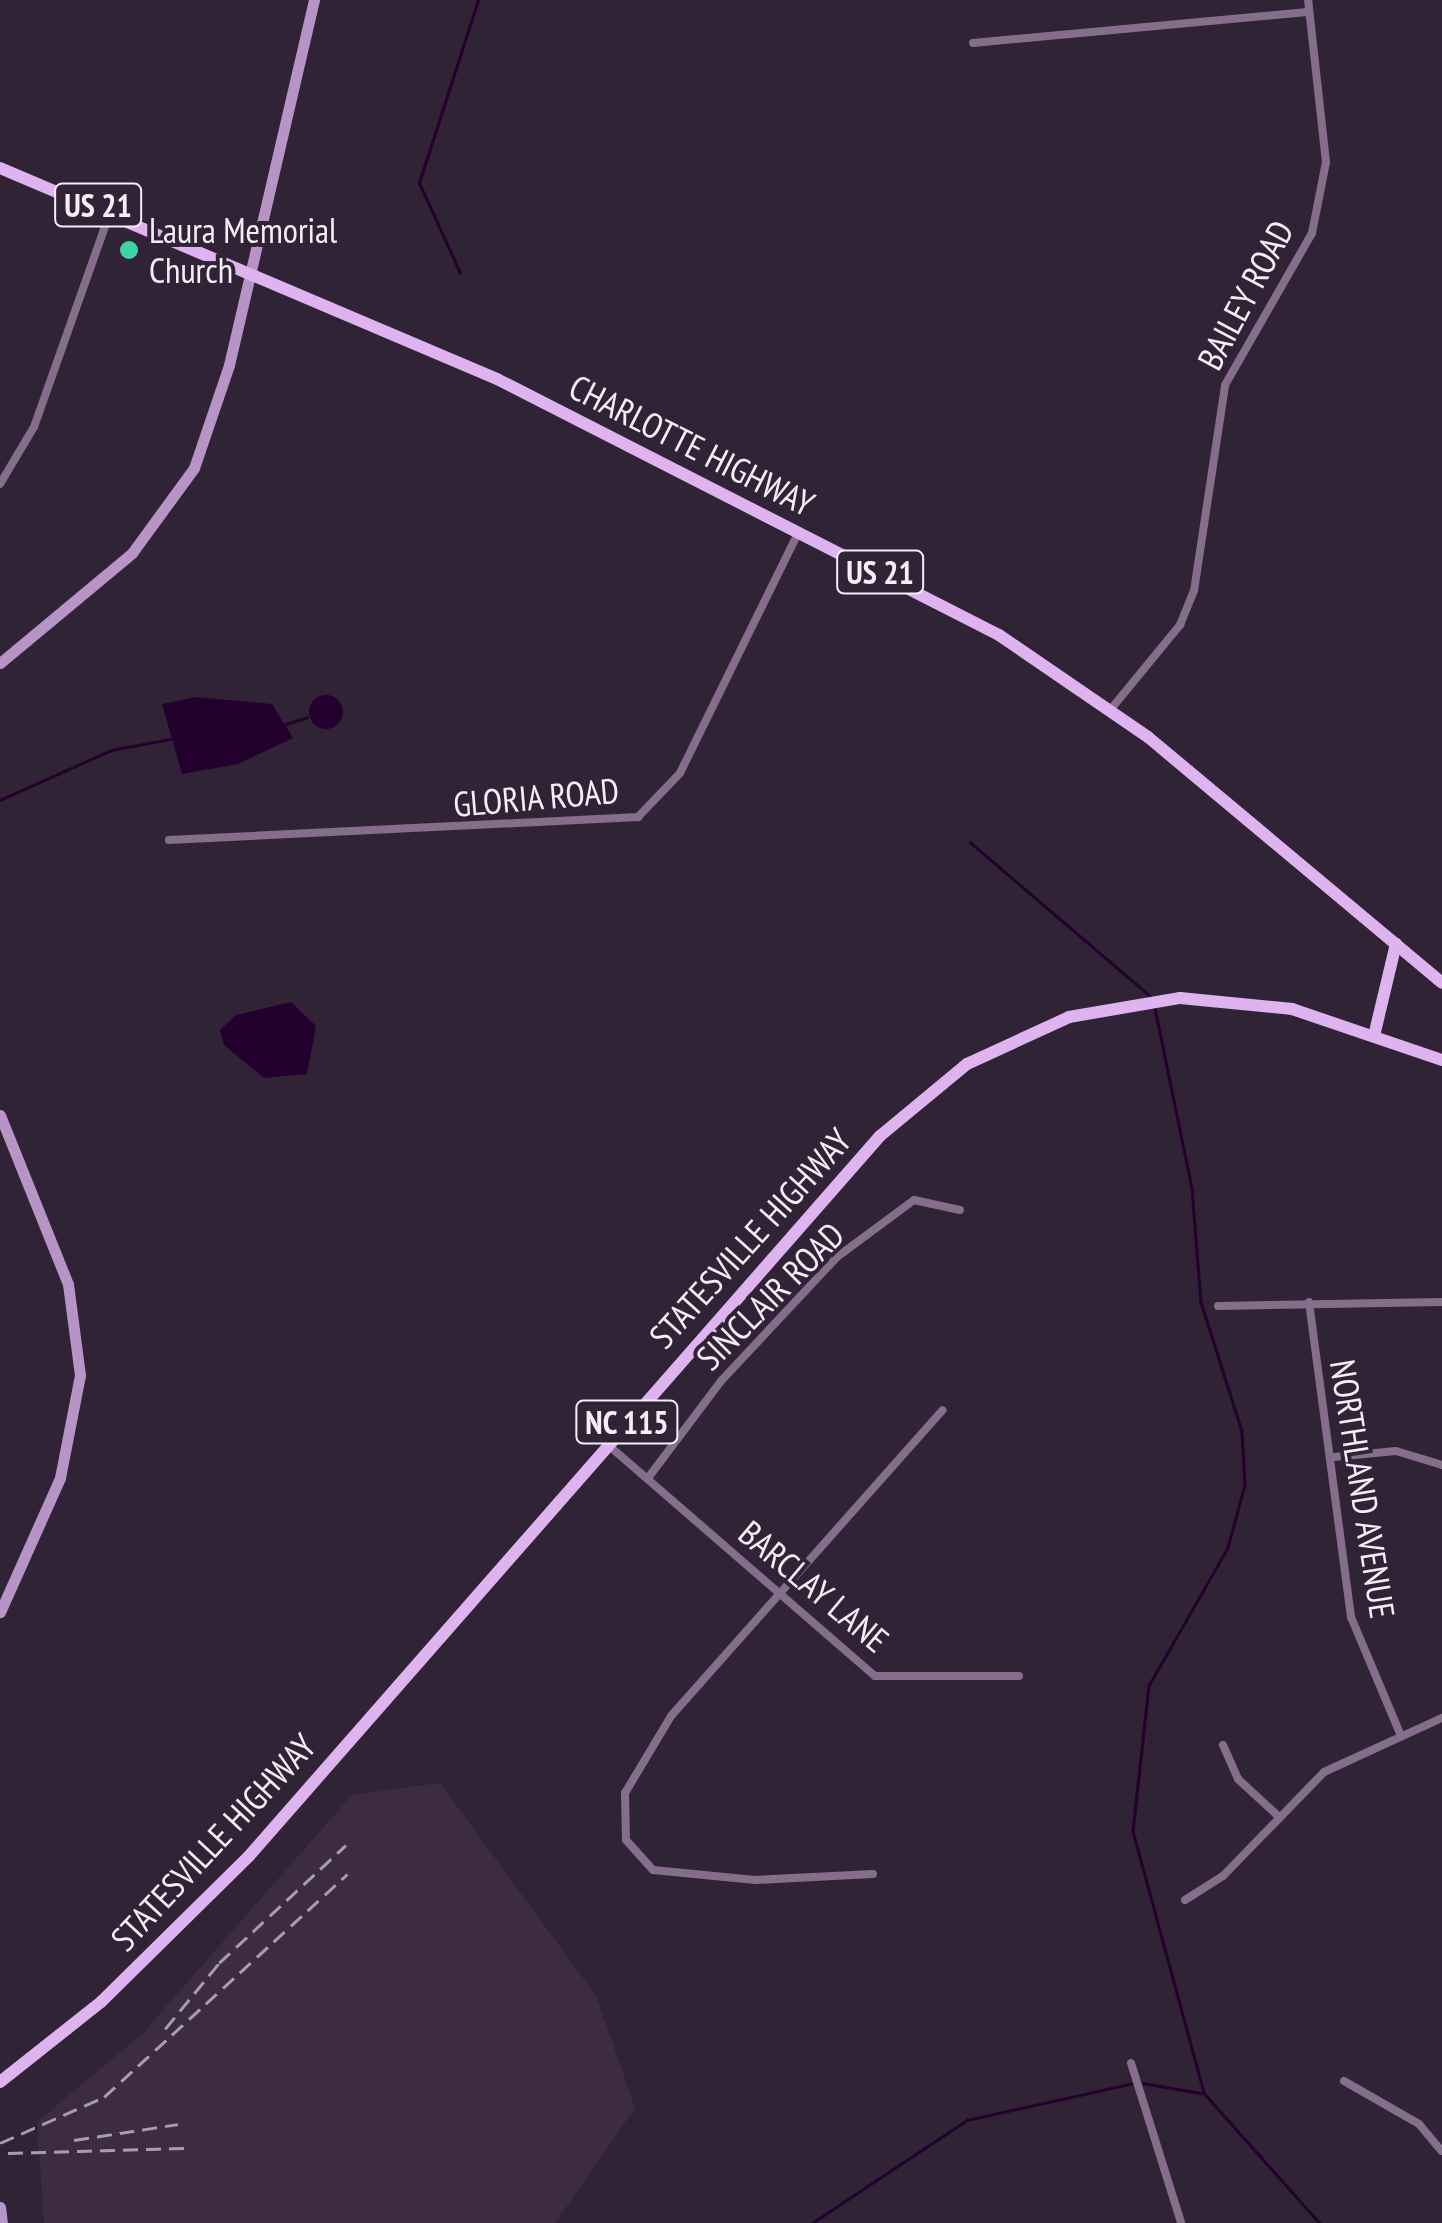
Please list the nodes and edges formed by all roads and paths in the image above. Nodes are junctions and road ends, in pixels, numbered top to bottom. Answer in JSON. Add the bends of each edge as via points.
{"nodes":[{"id":1,"x":314,"y":0,"type":"edge"},
{"id":2,"x":1308,"y":0,"type":"edge"},
{"id":3,"x":1308,"y":12,"type":"junction"},
{"id":4,"x":973,"y":43,"type":"dead end"},
{"id":5,"x":0,"y":168,"type":"edge"},
{"id":6,"x":110,"y":210,"type":"junction"},
{"id":7,"x":252,"y":268,"type":"junction"},
{"id":8,"x":0,"y":484,"type":"edge"},
{"id":9,"x":798,"y":533,"type":"junction"},
{"id":10,"x":0,"y":663,"type":"edge"},
{"id":11,"x":1111,"y":708,"type":"junction"},
{"id":12,"x":169,"y":840,"type":"dead end"},
{"id":13,"x":1396,"y":944,"type":"junction"},
{"id":14,"x":1442,"y":982,"type":"edge"},
{"id":15,"x":1374,"y":1036,"type":"junction"},
{"id":16,"x":1442,"y":1060,"type":"edge"},
{"id":17,"x":0,"y":1115,"type":"edge"},
{"id":18,"x":960,"y":1210,"type":"dead end"},
{"id":19,"x":1308,"y":1302,"type":"junction"},
{"id":20,"x":1442,"y":1302,"type":"edge"},
{"id":21,"x":1218,"y":1306,"type":"dead end"},
{"id":22,"x":943,"y":1410,"type":"dead end"},
{"id":23,"x":608,"y":1444,"type":"junction"},
{"id":24,"x":1334,"y":1457,"type":"junction"},
{"id":25,"x":1442,"y":1465,"type":"edge"},
{"id":26,"x":648,"y":1478,"type":"junction"},
{"id":27,"x":777,"y":1596,"type":"junction"},
{"id":28,"x":0,"y":1612,"type":"edge"},
{"id":29,"x":1019,"y":1676,"type":"dead end"},
{"id":30,"x":1442,"y":1718,"type":"edge"},
{"id":31,"x":1401,"y":1736,"type":"junction"},
{"id":32,"x":1222,"y":1745,"type":"dead end"},
{"id":33,"x":1277,"y":1815,"type":"junction"},
{"id":34,"x":872,"y":1874,"type":"dead end"},
{"id":35,"x":1185,"y":1900,"type":"dead end"},
{"id":36,"x":1131,"y":2063,"type":"dead end"},
{"id":37,"x":1344,"y":2081,"type":"dead end"},
{"id":38,"x":0,"y":2082,"type":"edge"},
{"id":39,"x":1442,"y":2150,"type":"edge"},
{"id":40,"x":0,"y":2208,"type":"edge"},
{"id":41,"x":2,"y":2223,"type":"edge"},
{"id":42,"x":1180,"y":2223,"type":"edge"}],
"edges":[{"from":1,"to":7,"type":"street"},
{"from":2,"to":3,"type":"street","name":"BAILEY ROAD"},
{"from":3,"to":4,"type":"street"},
{"from":3,"to":11,"type":"street","name":"BAILEY ROAD","via":[[1326,162],[1312,234],[1225,385],[1194,591],[1180,625]]},
{"from":5,"to":6,"type":"main road","name":"CHARLOTTE HIGHWAY","number":"US 21"},
{"from":6,"to":7,"type":"main road","name":"CHARLOTTE HIGHWAY","number":"US 21"},
{"from":6,"to":8,"type":"street","via":[[34,428]]},
{"from":7,"to":9,"type":"main road","name":"CHARLOTTE HIGHWAY","number":"US 21"},
{"from":7,"to":10,"type":"street","via":[[219,404],[184,488],[132,553]]},
{"from":9,"to":11,"type":"main road","name":"CHARLOTTE HIGHWAY","number":"US 21","via":[[974,621]]},
{"from":9,"to":12,"type":"street","name":"GLORIA ROAD","via":[[680,773],[638,817]]},
{"from":11,"to":13,"type":"main road","name":"CHARLOTTE HIGHWAY","number":"US 21"},
{"from":13,"to":14,"type":"main road","name":"CHARLOTTE HIGHWAY","number":"US 21"},
{"from":13,"to":15,"type":"main road"},
{"from":15,"to":16,"type":"main road","name":"STATESVILLE HIGHWAY","number":"NC 115"},
{"from":15,"to":23,"type":"main road","name":"STATESVILLE HIGHWAY","number":"NC 115","via":[[1292,1009],[1180,998],[1106,1008],[1016,1037],[966,1064],[880,1136]]},
{"from":17,"to":28,"type":"street","via":[[62,1263],[80,1375],[60,1478]]},
{"from":18,"to":26,"type":"street","name":"SINCLAIR ROAD","via":[[914,1200],[837,1256],[721,1381]]},
{"from":19,"to":20,"type":"street"},
{"from":19,"to":21,"type":"street"},
{"from":19,"to":24,"type":"street","name":"NORTHLAND AVENUE"},
{"from":22,"to":27,"type":"street"},
{"from":23,"to":26,"type":"street","name":"BARCLAY LANE"},
{"from":23,"to":38,"type":"main road","name":"STATESVILLE HIGHWAY","number":"NC 115","via":[[248,1856],[101,2002]]},
{"from":24,"to":25,"type":"street","via":[[1396,1452]]},
{"from":24,"to":31,"type":"street","name":"NORTHLAND AVENUE","via":[[1350,1617]]},
{"from":26,"to":27,"type":"street","name":"BARCLAY LANE"},
{"from":27,"to":29,"type":"street","name":"BARCLAY LANE","via":[[875,1676]]},
{"from":27,"to":34,"type":"street","via":[[643,1752],[625,1793],[626,1840],[642,1862],[668,1873]]},
{"from":30,"to":31,"type":"street"},
{"from":31,"to":33,"type":"street","via":[[1324,1772]]},
{"from":32,"to":33,"type":"street","via":[[1238,1778]]},
{"from":33,"to":35,"type":"street","via":[[1223,1876]]},
{"from":36,"to":42,"type":"street"},
{"from":37,"to":39,"type":"street","via":[[1419,2124]]},
{"from":40,"to":41,"type":"street"}]}
